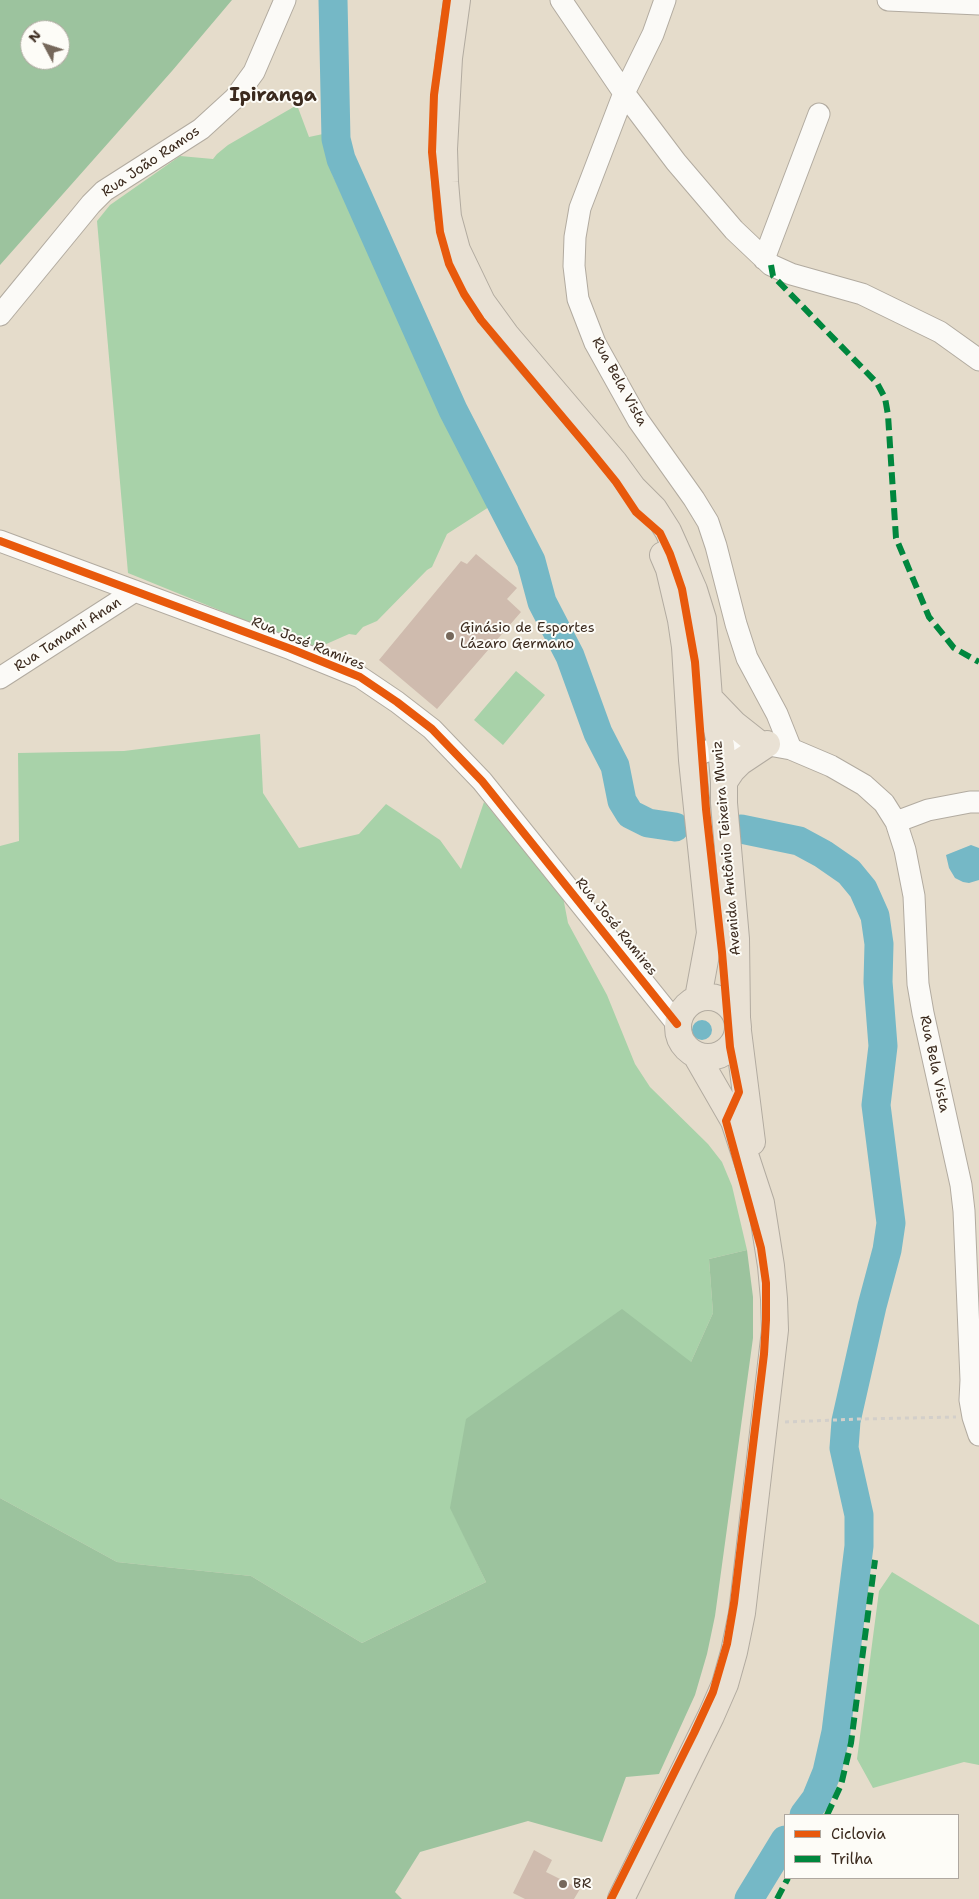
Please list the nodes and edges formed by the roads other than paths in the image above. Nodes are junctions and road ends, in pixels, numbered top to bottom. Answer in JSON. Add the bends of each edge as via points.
{"nodes":[{"id":1,"x":285,"y":0,"type":"edge"},
{"id":2,"x":457,"y":0,"type":"edge"},
{"id":3,"x":561,"y":0,"type":"edge"},
{"id":4,"x":665,"y":0,"type":"edge"},
{"id":5,"x":888,"y":0,"type":"edge"},
{"id":6,"x":979,"y":4,"type":"edge"},
{"id":7,"x":624,"y":93,"type":"junction"},
{"id":8,"x":819,"y":114,"type":"dead end"},
{"id":9,"x":768,"y":262,"type":"junction"},
{"id":10,"x":0,"y":314,"type":"edge"},
{"id":11,"x":979,"y":360,"type":"edge"},
{"id":12,"x":633,"y":488,"type":"junction"},
{"id":13,"x":0,"y":541,"type":"edge"},
{"id":14,"x":135,"y":591,"type":"junction"},
{"id":15,"x":0,"y":678,"type":"edge"},
{"id":16,"x":709,"y":698,"type":"junction"},
{"id":17,"x":772,"y":745,"type":"junction"},
{"id":18,"x":721,"y":746,"type":"junction"},
{"id":19,"x":692,"y":760,"type":"junction"},
{"id":20,"x":724,"y":782,"type":"junction"},
{"id":21,"x":979,"y":802,"type":"edge"},
{"id":22,"x":896,"y":822,"type":"junction"},
{"id":23,"x":698,"y":998,"type":"junction"},
{"id":24,"x":677,"y":1024,"type":"junction"},
{"id":25,"x":738,"y":1024,"type":"junction"},
{"id":26,"x":696,"y":1055,"type":"junction"},
{"id":27,"x":758,"y":1193,"type":"junction"},
{"id":28,"x":976,"y":1426,"type":"edge"},
{"id":29,"x":622,"y":1899,"type":"edge"}],
"edges":[{"from":1,"to":10,"type":"street","name":"Rua João Ramos","via":[[254,72],[235,98],[201,129],[104,192]]},
{"from":2,"to":12,"type":"main road","name":"Avenida Antônio Teixeira Muniz","via":[[449,58],[444,149],[448,217],[457,250],[478,296],[506,335]]},
{"from":3,"to":7,"type":"street"},
{"from":4,"to":7,"type":"street","name":"Rua Bela Vista","via":[[653,34]]},
{"from":5,"to":6,"type":"street"},
{"from":7,"to":9,"type":"street","via":[[676,162],[734,230]]},
{"from":7,"to":17,"type":"street","name":"Rua Bela Vista","via":[[580,208],[574,266],[578,299],[596,343],[638,420],[708,522],[747,658],[776,714]]},
{"from":8,"to":9,"type":"street"},
{"from":9,"to":11,"type":"street","via":[[791,274],[862,294],[940,332]]},
{"from":12,"to":16,"type":"main road","name":"Avenida Antônio Teixeira Muniz","via":[[654,509],[668,532],[694,590],[703,619]]},
{"from":12,"to":19,"type":"main road","name":"Avenida Antônio Teixeira Muniz","via":[[669,569],[681,620]]},
{"from":13,"to":14,"type":"street","name":"Rua José Ramires"},
{"from":14,"to":15,"type":"street","name":"Rua Tamami Anan"},
{"from":14,"to":24,"type":"street","name":"Rua José Ramires","via":[[360,676],[425,724],[482,781]]},
{"from":16,"to":17,"type":"main road","via":[[734,724]]},
{"from":16,"to":18,"type":"main road","name":"Avenida Antônio Teixeira Muniz"},
{"from":17,"to":18,"type":"street"},
{"from":17,"to":20,"type":"main road","via":[[740,762]]},
{"from":17,"to":22,"type":"street","name":"Rua Bela Vista","via":[[831,766],[864,785],[884,803]]},
{"from":18,"to":19,"type":"street"},
{"from":18,"to":20,"type":"main road","name":"Avenida Antônio Teixeira Muniz"},
{"from":19,"to":23,"type":"main road","name":"Avenida Antônio Teixeira Muniz","via":[[710,933]]},
{"from":20,"to":25,"type":"main road","name":"Avenida Antônio Teixeira Muniz","via":[[736,939]]},
{"from":21,"to":22,"type":"street","via":[[928,810]]},
{"from":22,"to":28,"type":"street","name":"Rua Bela Vista","via":[[914,896],[918,984],[923,1013],[961,1185],[970,1400]]},
{"from":23,"to":24,"type":"main road","via":[[683,1010]]},
{"from":23,"to":25,"type":"main road","via":[[722,999],[730,1006]]},
{"from":24,"to":26,"type":"main road","name":"Avenida Antônio Teixeira Muniz","via":[[681,1040]]},
{"from":25,"to":26,"type":"main road","via":[[734,1042],[727,1050],[718,1056]]},
{"from":25,"to":27,"type":"main road","name":"Avenida Antônio Teixeira Muniz"},
{"from":26,"to":27,"type":"main road","name":"Avenida Antônio Teixeira Muniz","via":[[734,1121]]},
{"from":27,"to":29,"type":"main road","name":"Avenida Antônio Teixeira Muniz","via":[[770,1257],[775,1330],[742,1612],[725,1684]]}]}
